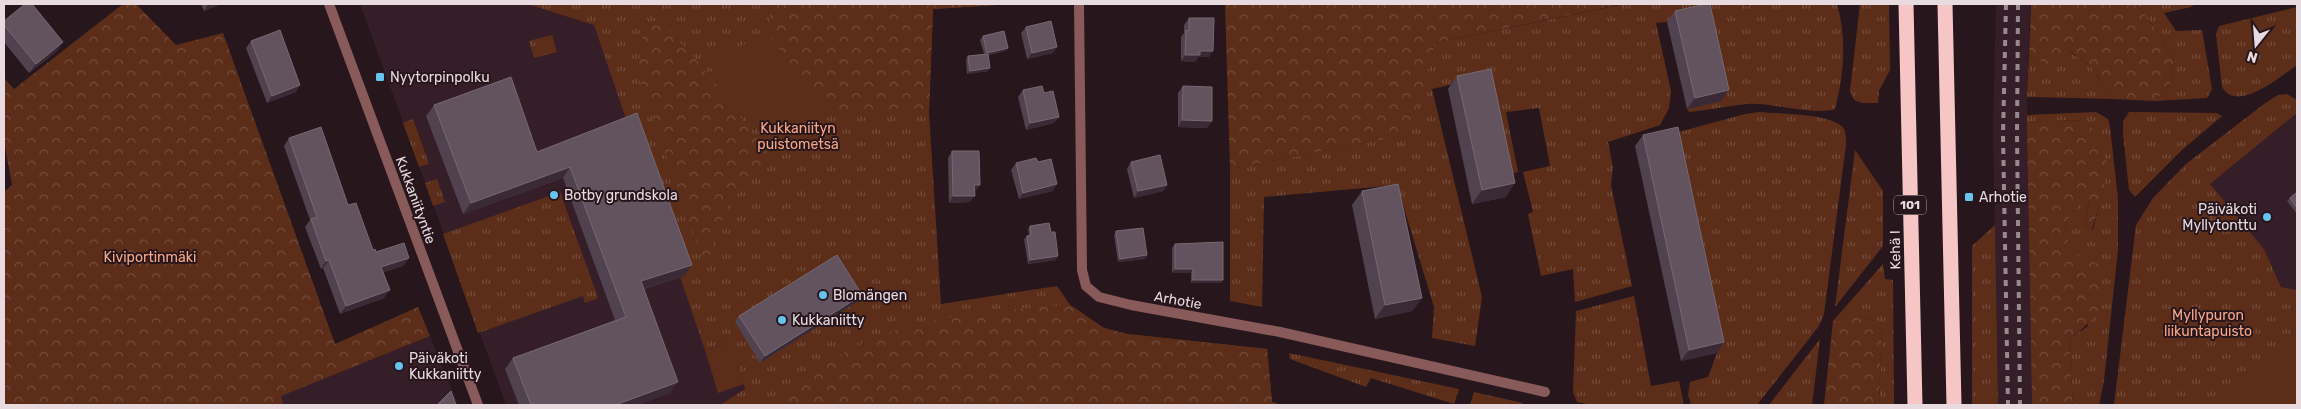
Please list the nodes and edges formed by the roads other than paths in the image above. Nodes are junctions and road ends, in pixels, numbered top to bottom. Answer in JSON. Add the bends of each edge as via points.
{"nodes":[{"id":1,"x":329,"y":4,"type":"edge"},
{"id":2,"x":1079,"y":4,"type":"edge"},
{"id":3,"x":1906,"y":4,"type":"edge"},
{"id":4,"x":1945,"y":4,"type":"edge"},
{"id":5,"x":1546,"y":392,"type":"dead end"},
{"id":6,"x":478,"y":405,"type":"edge"},
{"id":7,"x":1915,"y":405,"type":"edge"},
{"id":8,"x":1954,"y":405,"type":"edge"}],
"edges":[{"from":1,"to":6,"type":"street","name":"Kukkaniityntie"},
{"from":2,"to":5,"type":"street","name":"Arhotie","via":[[1082,270],[1086,286],[1099,297],[1280,332]]},
{"from":3,"to":7,"type":"highway","name":"Kehä I","number":"101"},
{"from":4,"to":8,"type":"highway"}]}
